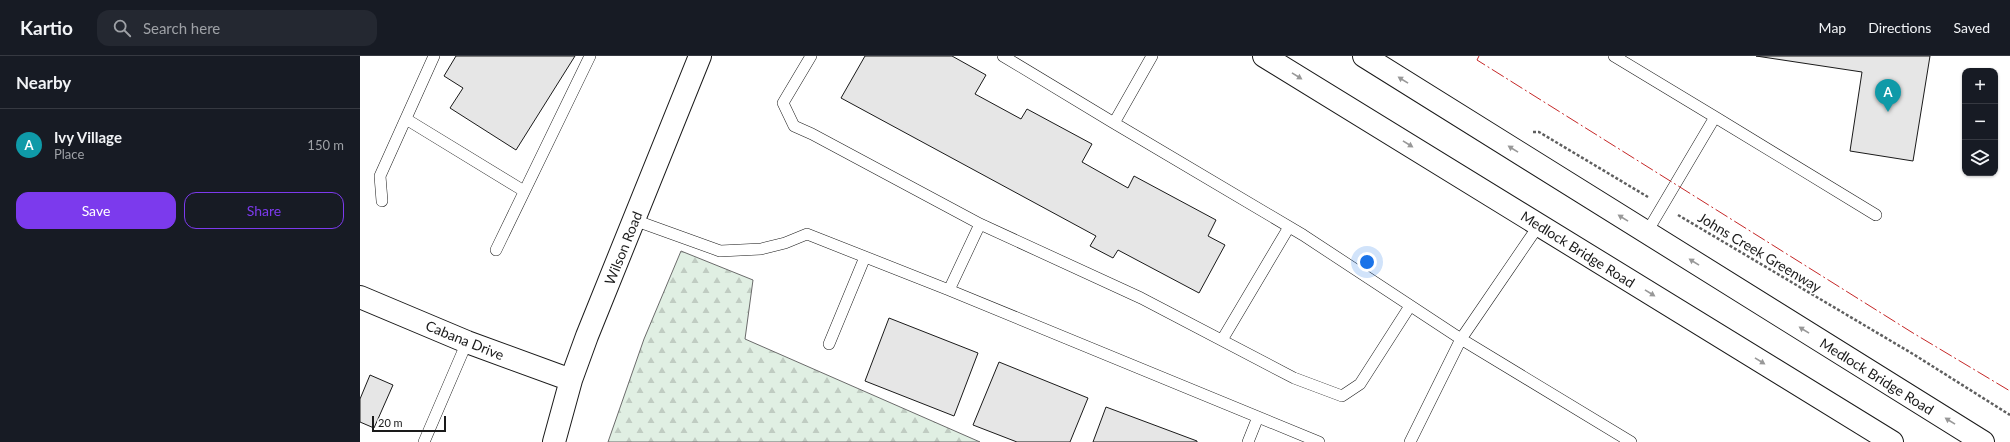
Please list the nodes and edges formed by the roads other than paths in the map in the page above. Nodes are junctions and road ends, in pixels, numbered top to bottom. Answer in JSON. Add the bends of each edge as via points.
{"nodes":[{"id":1,"x":434,"y":56,"type":"edge"},
{"id":2,"x":590,"y":56,"type":"edge"},
{"id":3,"x":700,"y":56,"type":"edge"},
{"id":4,"x":811,"y":56,"type":"edge"},
{"id":5,"x":1003,"y":56,"type":"edge"},
{"id":6,"x":1152,"y":56,"type":"edge"},
{"id":7,"x":1264,"y":56,"type":"edge"},
{"id":8,"x":1364,"y":56,"type":"edge"},
{"id":9,"x":1614,"y":56,"type":"edge"},
{"id":10,"x":1715,"y":117,"type":"junction"},
{"id":11,"x":406,"y":120,"type":"junction"},
{"id":12,"x":1114,"y":123,"type":"junction"},
{"id":13,"x":524,"y":191,"type":"junction"},
{"id":14,"x":382,"y":201,"type":"dead end"},
{"id":15,"x":1876,"y":215,"type":"dead end"},
{"id":16,"x":634,"y":220,"type":"junction"},
{"id":17,"x":980,"y":224,"type":"junction"},
{"id":18,"x":1539,"y":225,"type":"junction"},
{"id":19,"x":1290,"y":227,"type":"junction"},
{"id":20,"x":1647,"y":232,"type":"junction"},
{"id":21,"x":496,"y":250,"type":"dead end"},
{"id":22,"x":865,"y":257,"type":"junction"},
{"id":23,"x":949,"y":290,"type":"junction"},
{"id":24,"x":360,"y":297,"type":"edge"},
{"id":25,"x":1410,"y":306,"type":"junction"},
{"id":26,"x":1461,"y":339,"type":"junction"},
{"id":27,"x":1222,"y":340,"type":"junction"},
{"id":28,"x":467,"y":342,"type":"junction"},
{"id":29,"x":828,"y":344,"type":"dead end"},
{"id":30,"x":571,"y":380,"type":"junction"},
{"id":31,"x":1258,"y":417,"type":"junction"},
{"id":32,"x":424,"y":442,"type":"edge"},
{"id":33,"x":554,"y":442,"type":"edge"},
{"id":34,"x":1248,"y":442,"type":"edge"},
{"id":35,"x":1320,"y":442,"type":"edge"},
{"id":36,"x":1410,"y":442,"type":"edge"},
{"id":37,"x":1631,"y":442,"type":"edge"},
{"id":38,"x":1892,"y":442,"type":"edge"},
{"id":39,"x":1983,"y":442,"type":"edge"}],
"edges":[{"from":1,"to":11,"type":"lane"},
{"from":2,"to":13,"type":"lane"},
{"from":3,"to":16,"type":"main road","name":"Wilson Road"},
{"from":4,"to":17,"type":"lane","via":[[784,103],[794,126]]},
{"from":5,"to":12,"type":"lane"},
{"from":6,"to":12,"type":"lane"},
{"from":7,"to":18,"type":"main road","name":"Medlock Bridge Road","one_way":true},
{"from":20,"to":8,"type":"main road","name":"Medlock Bridge Road","one_way":true},
{"from":9,"to":10,"type":"lane"},
{"from":10,"to":15,"type":"lane"},
{"from":10,"to":20,"type":"lane"},
{"from":11,"to":13,"type":"lane"},
{"from":11,"to":14,"type":"lane","via":[[380,176]]},
{"from":12,"to":19,"type":"lane"},
{"from":13,"to":21,"type":"lane"},
{"from":16,"to":22,"type":"lane","via":[[720,251],[762,249],[808,234]]},
{"from":16,"to":30,"type":"main road","name":"Wilson Road"},
{"from":17,"to":23,"type":"lane"},
{"from":17,"to":27,"type":"lane","via":[[1141,298]]},
{"from":18,"to":26,"type":"lane"},
{"from":18,"to":38,"type":"main road","name":"Medlock Bridge Road","one_way":true},
{"from":19,"to":25,"type":"lane"},
{"from":19,"to":27,"type":"lane"},
{"from":39,"to":20,"type":"main road","name":"Medlock Bridge Road","one_way":true},
{"from":22,"to":23,"type":"lane"},
{"from":22,"to":29,"type":"lane"},
{"from":23,"to":31,"type":"lane"},
{"from":24,"to":28,"type":"main road","name":"Cabana Drive"},
{"from":25,"to":26,"type":"lane"},
{"from":25,"to":27,"type":"lane","via":[[1360,384],[1342,396],[1294,378]]},
{"from":26,"to":36,"type":"lane"},
{"from":26,"to":37,"type":"lane"},
{"from":28,"to":30,"type":"main road","name":"Cabana Drive"},
{"from":28,"to":32,"type":"lane"},
{"from":30,"to":33,"type":"main road","name":"Wilson Road"},
{"from":31,"to":34,"type":"lane"},
{"from":31,"to":35,"type":"lane"}]}
